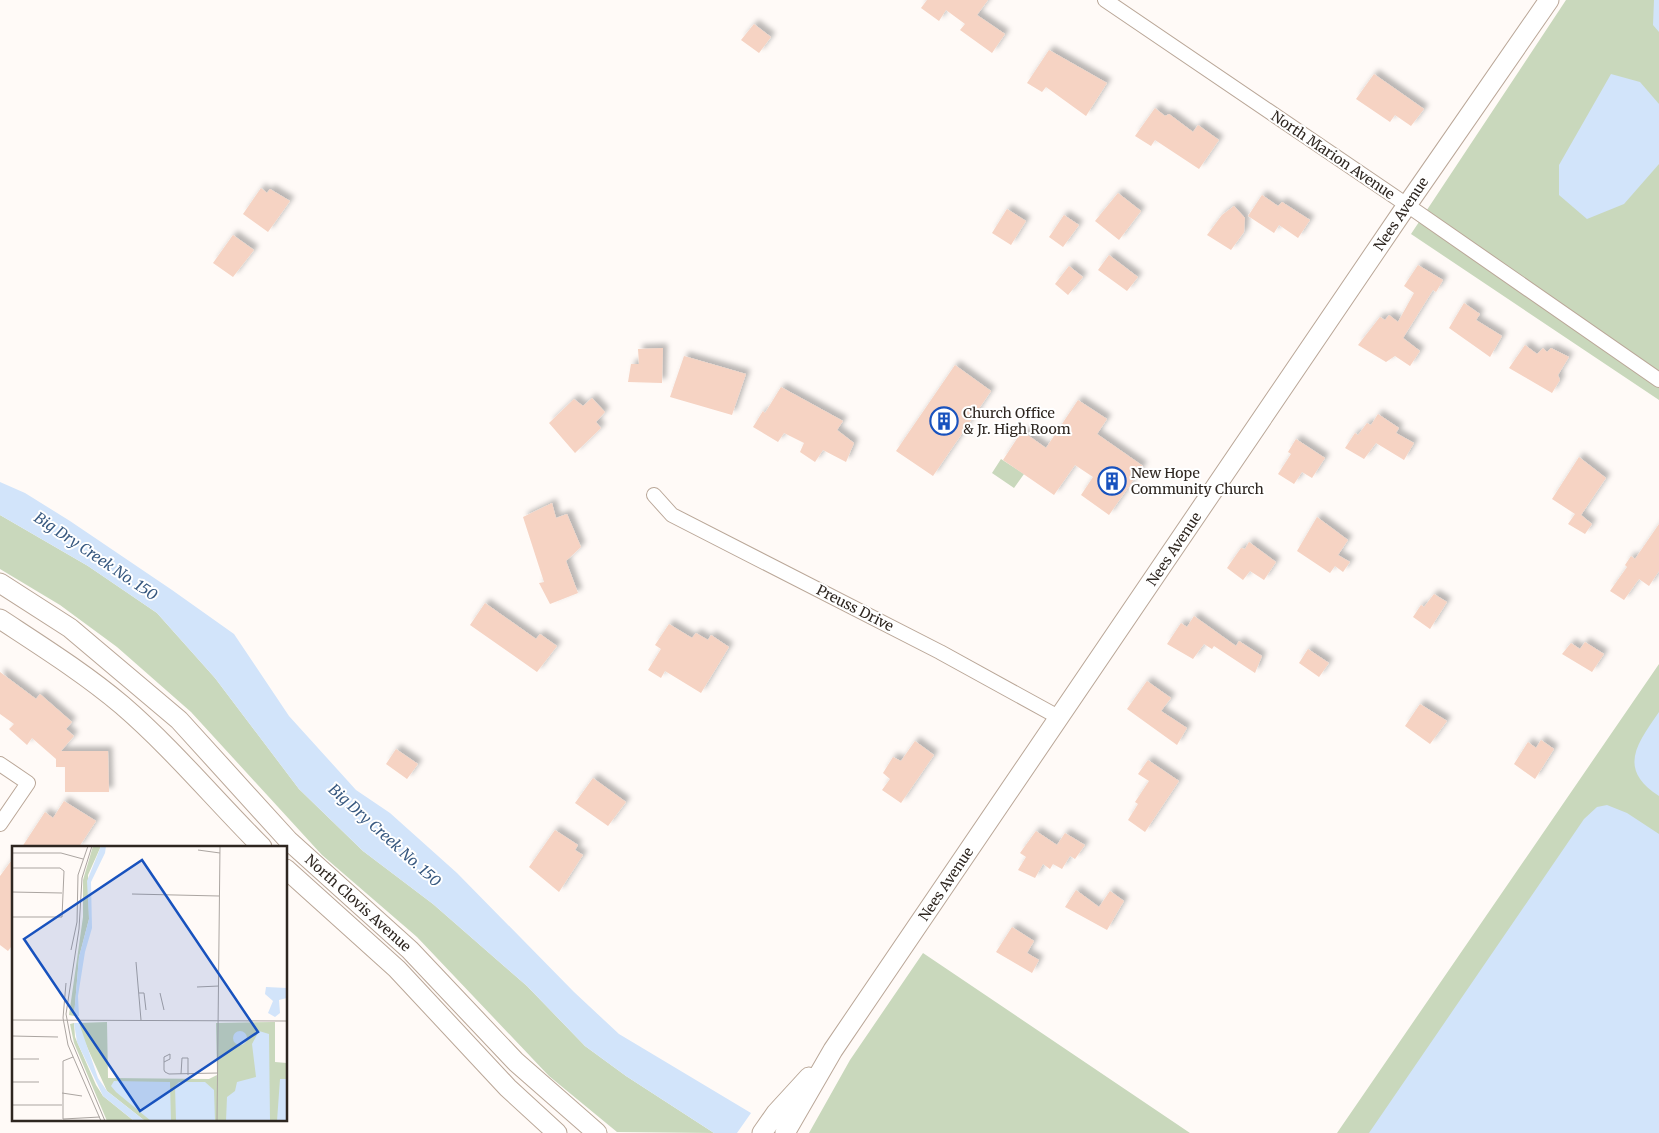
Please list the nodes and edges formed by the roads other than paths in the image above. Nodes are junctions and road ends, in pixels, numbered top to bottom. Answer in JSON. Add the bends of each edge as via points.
{"nodes":[{"id":1,"x":1104,"y":0,"type":"edge"},
{"id":2,"x":1549,"y":0,"type":"edge"},
{"id":3,"x":1407,"y":205,"type":"junction"},
{"id":4,"x":1659,"y":380,"type":"edge"},
{"id":5,"x":654,"y":495,"type":"dead end"},
{"id":6,"x":0,"y":583,"type":"edge"},
{"id":7,"x":0,"y":619,"type":"edge"},
{"id":8,"x":1060,"y":718,"type":"junction"},
{"id":9,"x":0,"y":764,"type":"edge"},
{"id":10,"x":0,"y":824,"type":"edge"},
{"id":11,"x":261,"y":846,"type":"edge"},
{"id":12,"x":288,"y":871,"type":"edge"},
{"id":13,"x":833,"y":1050,"type":"junction"},
{"id":14,"x":557,"y":1133,"type":"edge"},
{"id":15,"x":598,"y":1133,"type":"edge"},
{"id":16,"x":762,"y":1133,"type":"edge"},
{"id":17,"x":784,"y":1133,"type":"edge"}],
"edges":[{"from":1,"to":3,"type":"street","name":"North Marion Avenue"},
{"from":2,"to":3,"type":"main road","name":"Nees Avenue"},
{"from":3,"to":4,"type":"street","name":"North Marion Avenue"},
{"from":3,"to":8,"type":"main road","name":"Nees Avenue"},
{"from":5,"to":8,"type":"street","name":"Preuss Drive","via":[[672,515],[940,652]]},
{"from":6,"to":15,"type":"main road","name":"North Clovis Avenue","via":[[70,628],[179,720],[288,840],[410,950],[516,1062]]},
{"from":7,"to":11,"type":"main road","via":[[122,705]]},
{"from":8,"to":13,"type":"main road","name":"Nees Avenue"},
{"from":9,"to":10,"type":"street","via":[[28,783]]},
{"from":12,"to":14,"type":"main road","name":"North Clovis Avenue","via":[[397,970],[508,1088]]},
{"from":13,"to":16,"type":"main road","name":"Nees Avenue"},
{"from":13,"to":17,"type":"main road","name":"Nees Avenue"}]}
